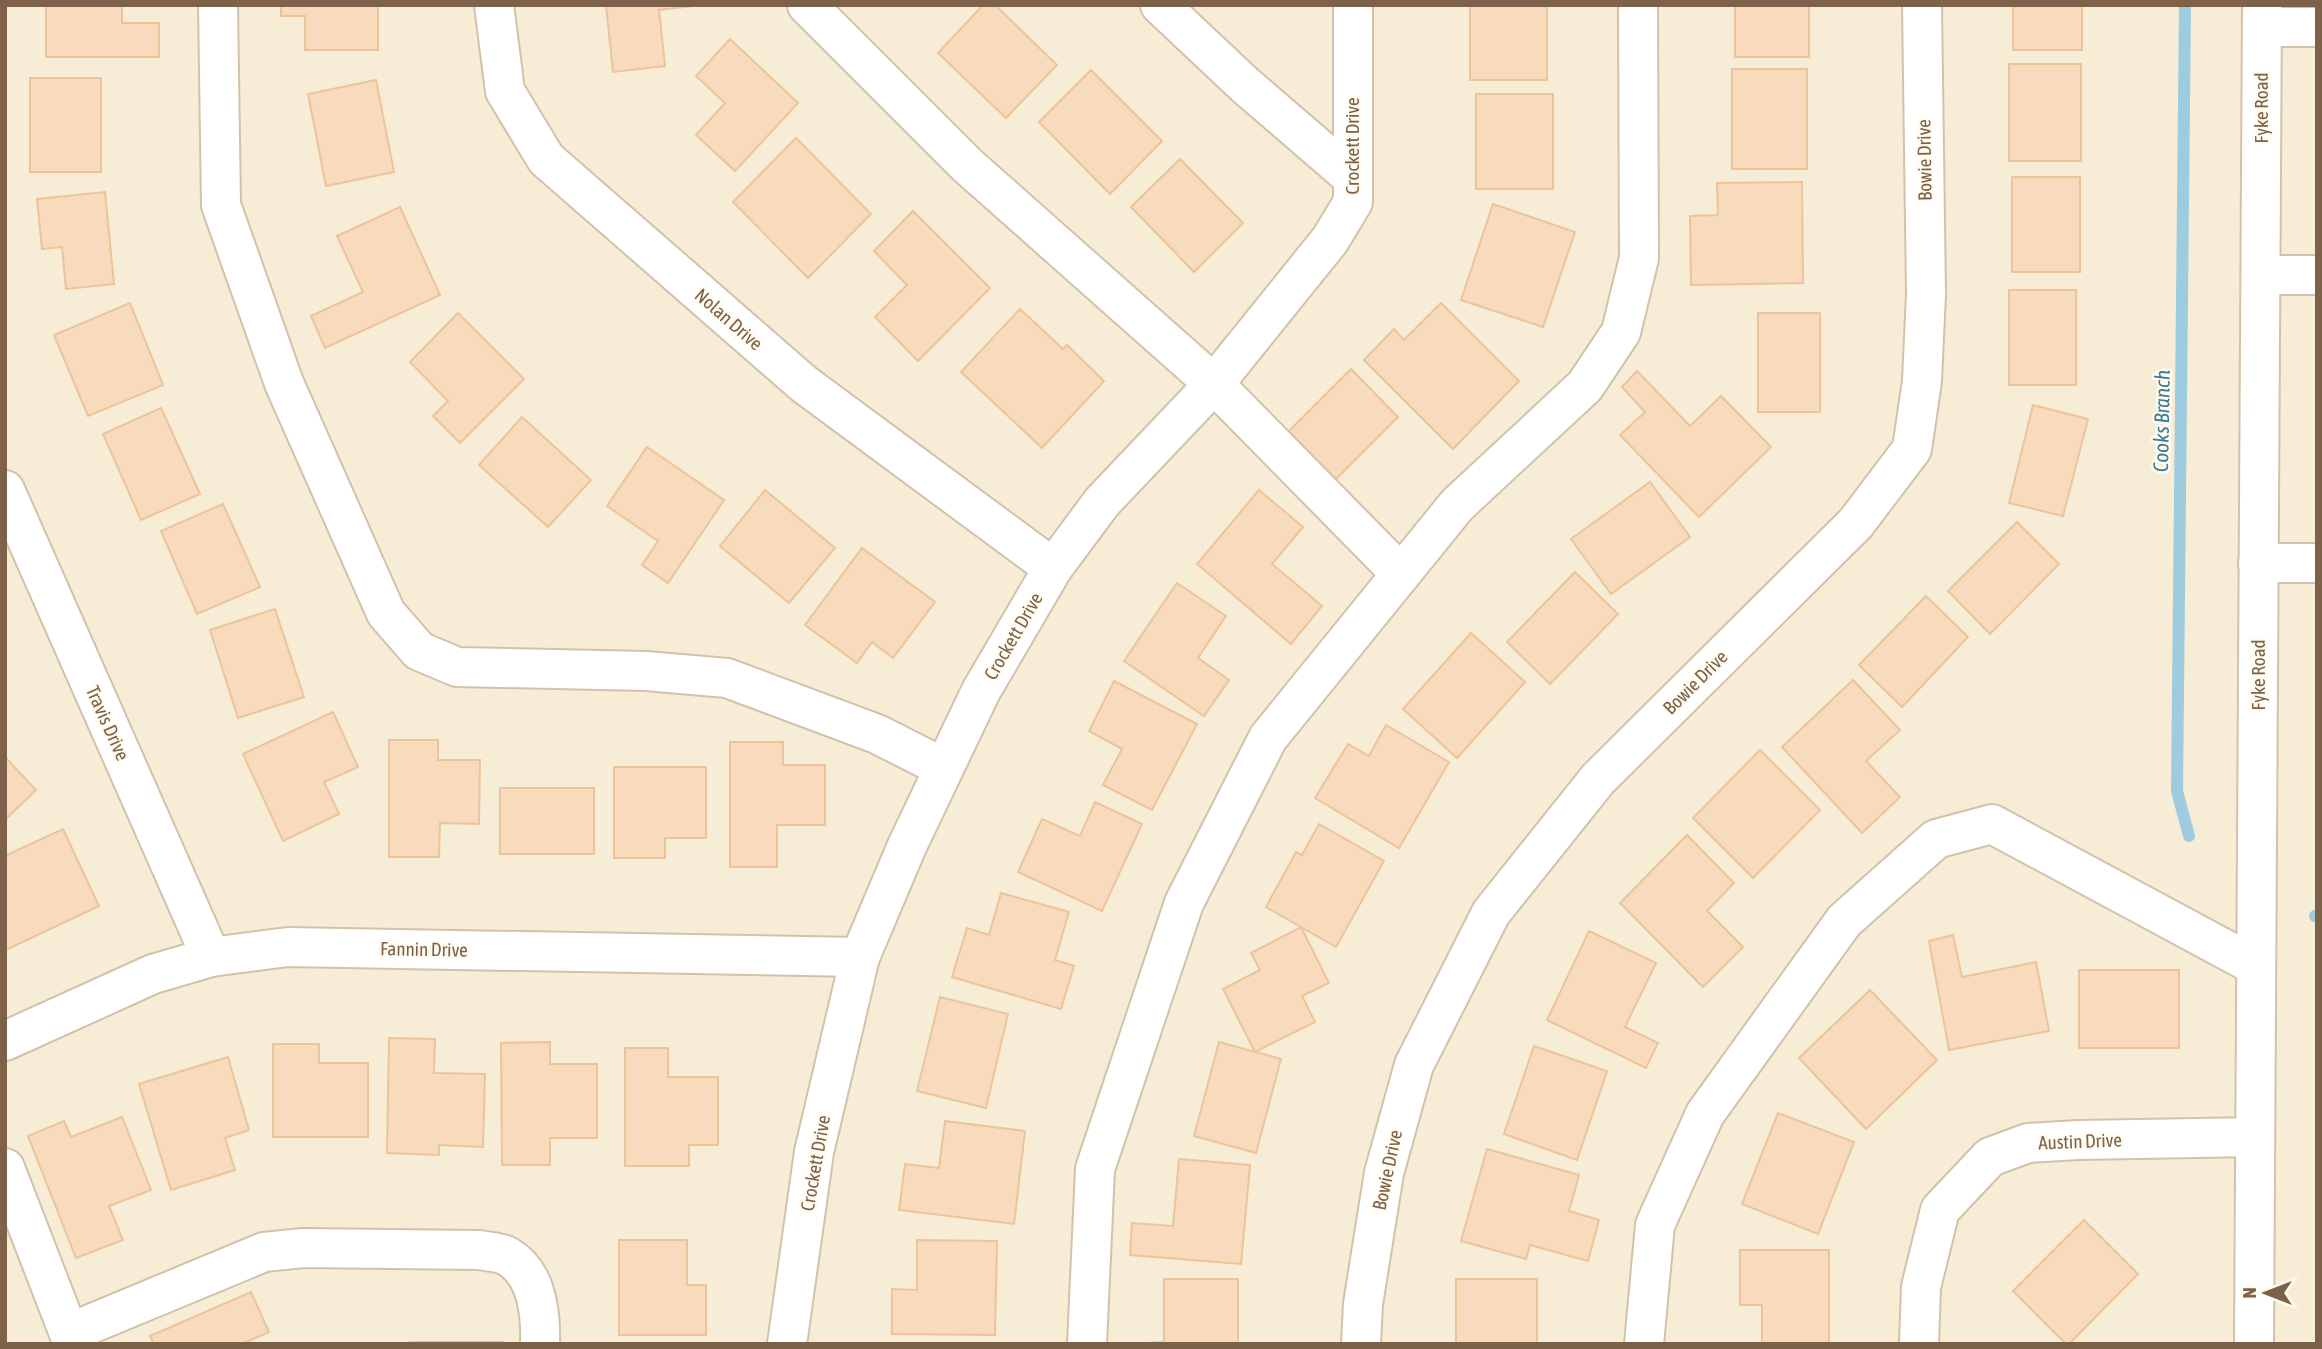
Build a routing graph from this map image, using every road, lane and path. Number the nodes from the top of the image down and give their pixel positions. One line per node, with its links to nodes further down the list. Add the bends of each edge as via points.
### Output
1 (218, 5): 19 (street, via 221,205 284,383 318,460 386,612 419,650 457,667 646,671 727,678 877,734)
2 (494, 5): 17 (street, Nolan Drive, via 505,91 545,159 803,384)
3 (807, 5): 13 (street, via 967,165)
4 (1160, 5): 10 (street)
5 (1353, 5): 10 (street, Crockett Drive)
6 (1638, 5): 18 (street, via 1639,258 1621,332 1585,386 1457,505)
7 (1922, 5): 30 (street, Bowie Drive, via 1926,294 1922,381 1912,449 1856,523 1598,779 1491,914 1414,1065 1384,1173 1363,1304)
8 (2262, 16): 9 (street); 11 (street, Fyke Road)
9 (2317, 27)
10 (1353, 178): 13 (street, Crockett Drive, via 1353,202 1330,240)
11 (2260, 275): 12 (street); 15 (street, Fyke Road)
12 (2317, 275)
13 (1214, 384): 17 (street, Crockett Drive, via 1102,502); 18 (street)
14 (5, 490): 20 (street, Travis Drive)
15 (2259, 563): 16 (street); 22 (street, Fyke Road)
16 (2317, 563)
17 (1053, 568): 19 (street, Crockett Drive, via 981,691)
18 (1401, 574): 29 (street, via 1268,738 1184,903 1095,1169)
19 (944, 768): 21 (street, Crockett Drive)
20 (211, 957): 21 (street, Fannin Drive, via 288,947); 23 (street, Fannin Drive, via 153,974)
21 (860, 957): 28 (street, Crockett Drive, via 814,1152)
22 (2256, 966): 24 (street, Fyke Road); 31 (street, via 1992,824 1936,839 1844,921 1705,1114 1655,1225)
23 (5, 1041)
24 (2255, 1137): 32 (street, Austin Drive, via 2028,1143 1990,1157 1940,1210 1921,1287); 33 (street, Fyke Road)
25 (5, 1168): 26 (street)
26 (71, 1338): 27 (street, via 264,1252 303,1248 480,1250 506,1255 524,1271 539,1304)
27 (540, 1344)
28 (787, 1344)
29 (1087, 1344)
30 (1362, 1344)
31 (1644, 1344)
32 (1919, 1344)
33 (2254, 1344)

